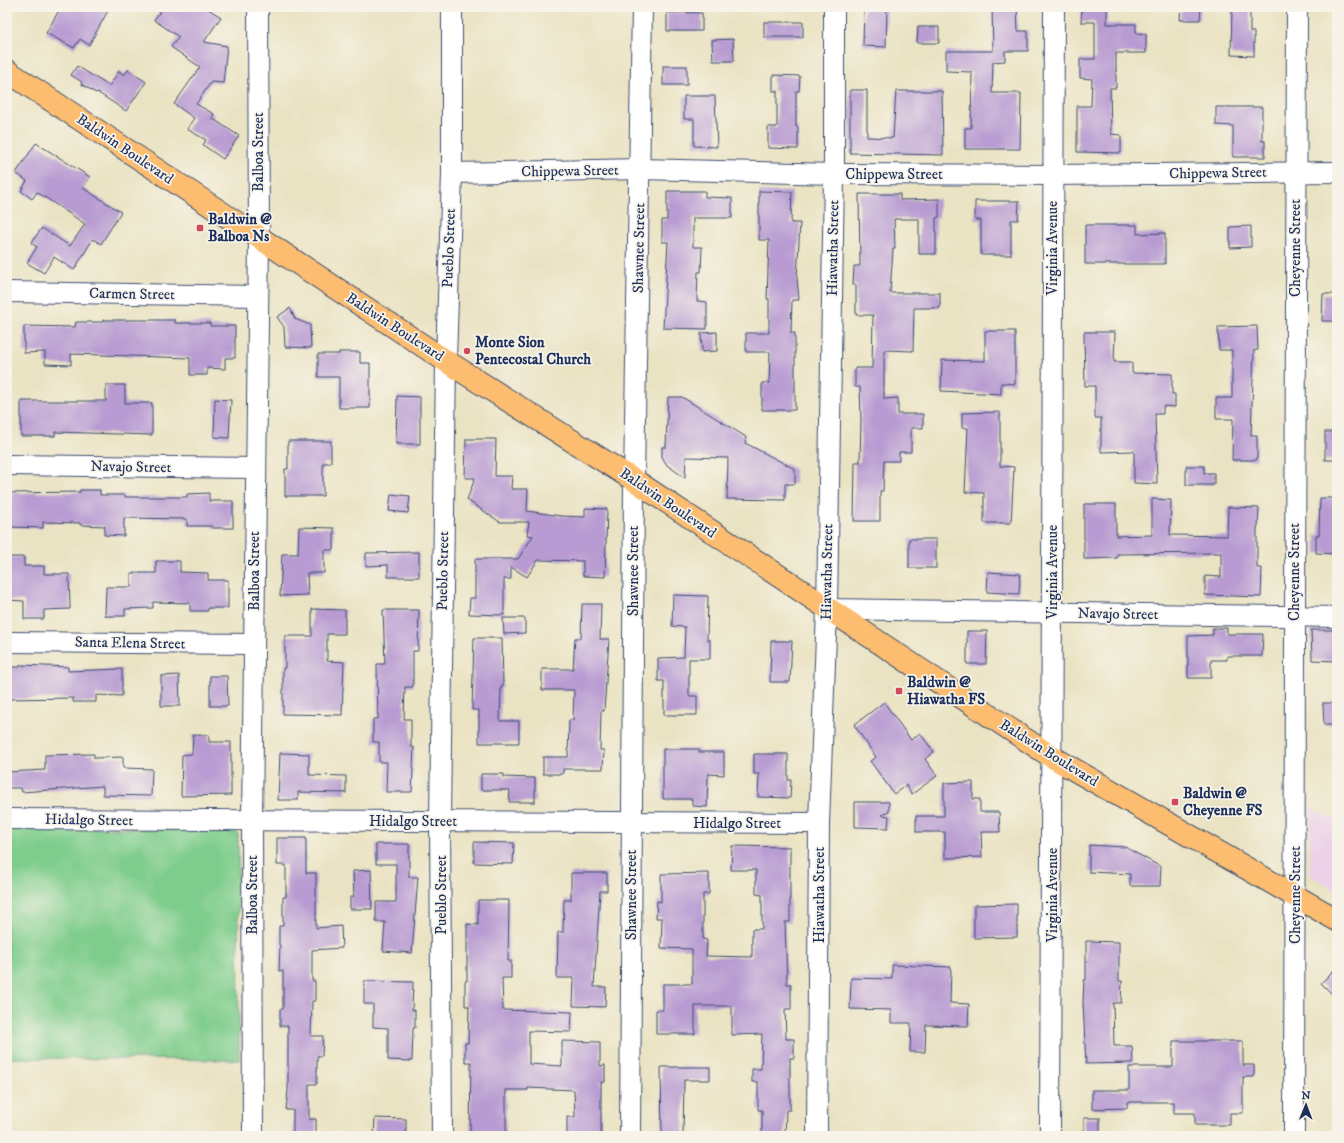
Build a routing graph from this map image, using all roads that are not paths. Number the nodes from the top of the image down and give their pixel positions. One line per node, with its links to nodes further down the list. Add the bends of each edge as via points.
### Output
1 (258, 7): 14 (street, Balboa Street)
2 (452, 7): 11 (street, Pueblo Street)
3 (642, 7): 8 (street, Shawnee Street)
4 (834, 7): 12 (street, Hiawatha Street)
5 (1054, 7): 13 (street, Virginia Avenue)
6 (1297, 7): 9 (street, Cheyenne Street)
7 (7, 71): 14 (main road, Baldwin Boulevard)
8 (640, 169): 11 (street, Chippewa Street); 12 (street, Chippewa Street); 20 (street, Shawnee Street)
9 (1295, 172): 10 (street, Chippewa Street); 13 (street, Chippewa Street); 23 (street, Cheyenne Street)
10 (1337, 172)
11 (452, 173): 17 (street, Pueblo Street)
12 (834, 174): 13 (street, Chippewa Street); 21 (street, Hiawatha Street)
13 (1052, 175): 22 (street, Virginia Avenue)
14 (259, 238): 16 (street, Balboa Street); 17 (main road, Baldwin Boulevard)
15 (7, 292): 16 (street, Carmen Street)
16 (257, 296): 19 (street, Balboa Street)
17 (446, 360): 20 (main road, Baldwin Boulevard); 29 (street, Pueblo Street)
18 (7, 465): 19 (street, Navajo Street)
19 (255, 468): 26 (street, Balboa Street)
20 (634, 480): 21 (main road, Baldwin Boulevard); 31 (street, Shawnee Street)
21 (827, 609): 22 (street, Navajo Street); 27 (main road, Baldwin Boulevard); 32 (street, Hiawatha Street)
22 (1052, 613): 23 (street, Navajo Street); 27 (street, Virginia Avenue)
23 (1294, 616): 24 (street, Navajo Street); 33 (street, Cheyenne Street)
24 (1337, 616)
25 (7, 642): 26 (street, Santa Elena Street)
26 (254, 644): 30 (street, Balboa Street)
27 (1052, 758): 33 (main road, Baldwin Boulevard); 39 (street, Virginia Avenue)
28 (7, 819): 30 (street, Hidalgo Street)
29 (440, 820): 30 (street, Hidalgo Street); 31 (street, Hidalgo Street); 36 (street, Pueblo Street)
30 (252, 821): 35 (street, Balboa Street)
31 (631, 822): 32 (street, Hidalgo Street); 37 (street, Shawnee Street)
32 (819, 824): 38 (street, Hiawatha Street)
33 (1296, 896): 34 (main road, Baldwin Boulevard); 40 (street, Cheyenne Street)
34 (1337, 920)
35 (253, 1136)
36 (442, 1136)
37 (630, 1136)
38 (817, 1136)
39 (1050, 1136)
40 (1294, 1136)

